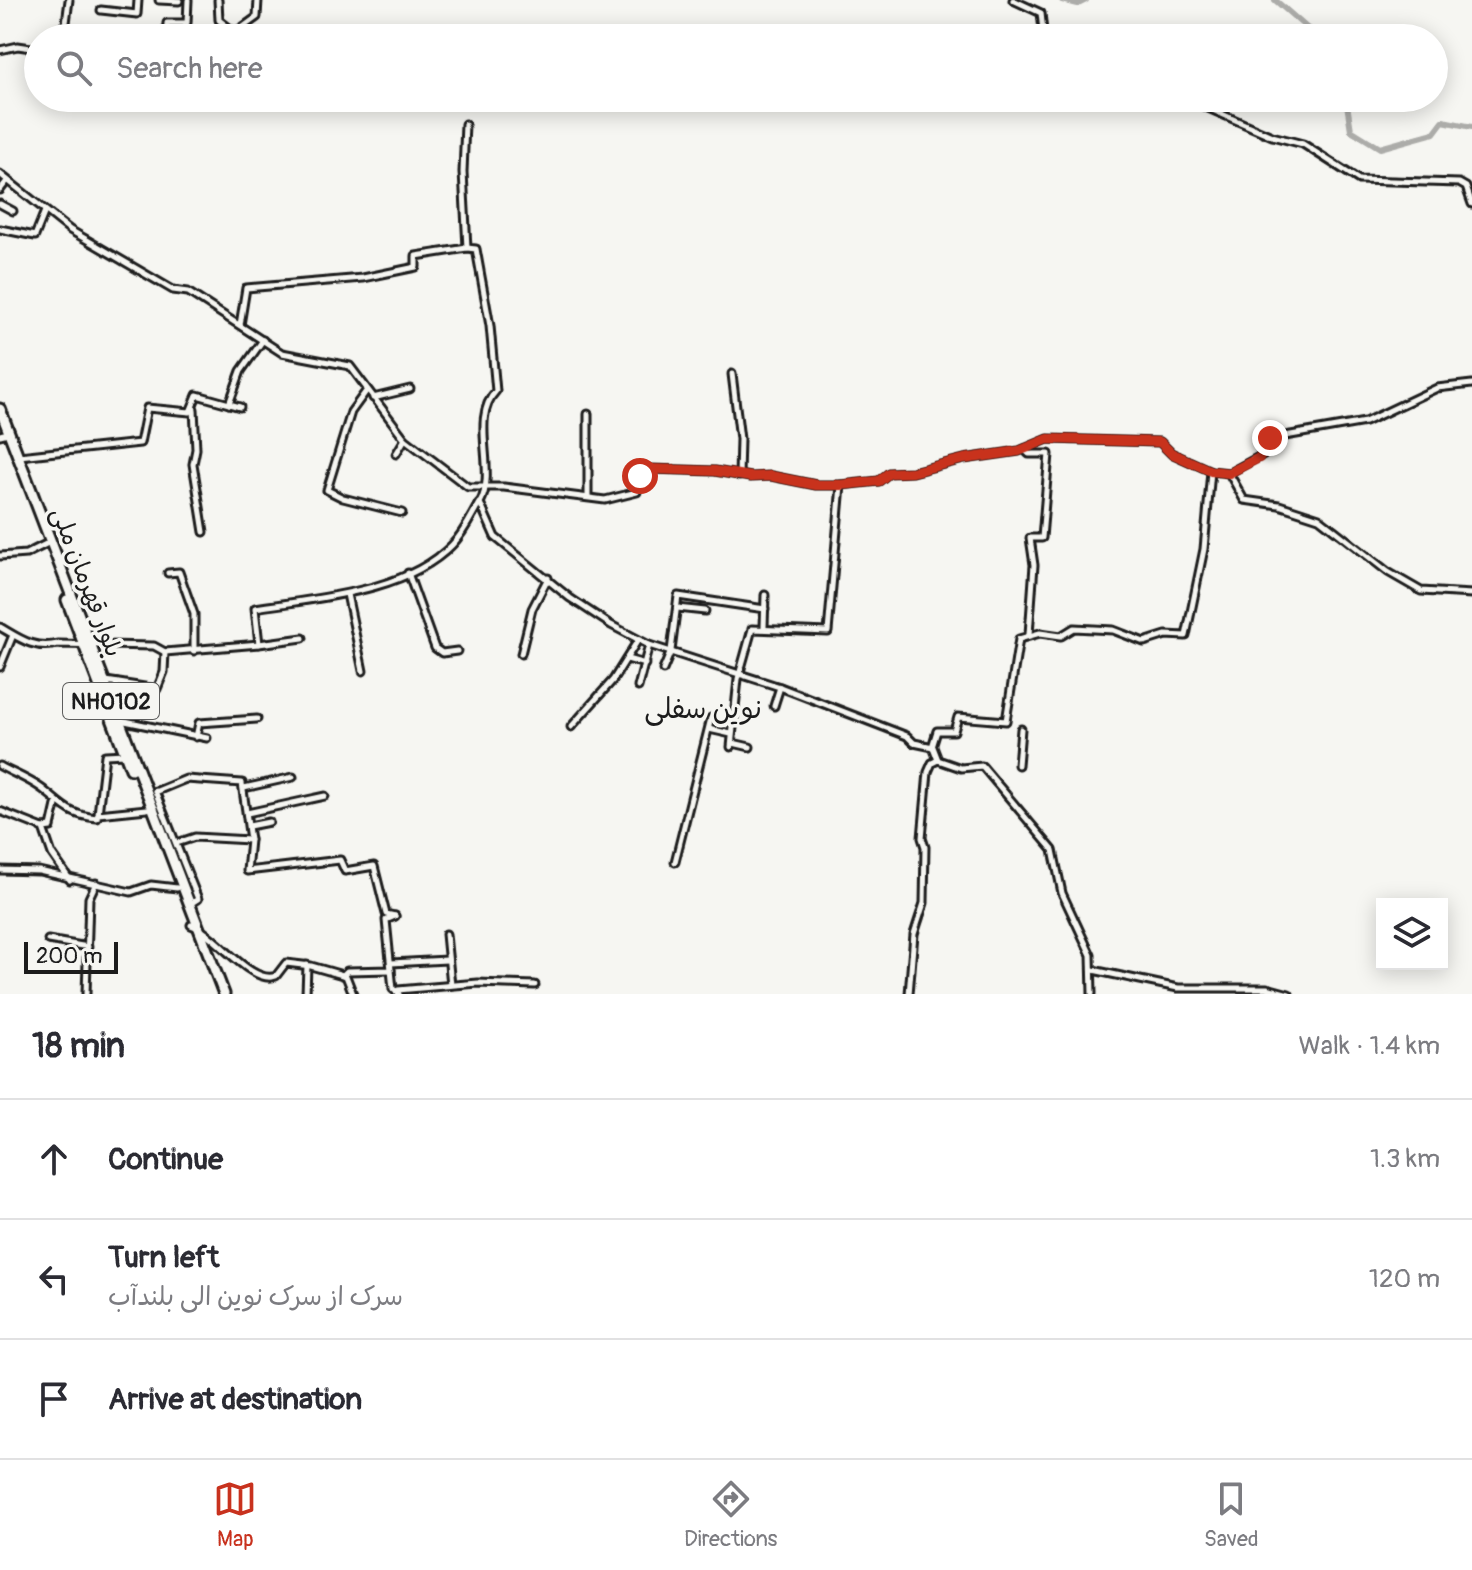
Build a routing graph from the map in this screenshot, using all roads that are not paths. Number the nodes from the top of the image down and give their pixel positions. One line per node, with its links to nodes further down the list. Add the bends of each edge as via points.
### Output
1 (69, 0): 10 (street)
2 (138, 0): 9 (street, via 137,14)
3 (159, 0): 8 (street)
4 (188, 0): 11 (street, via 187,23)
5 (218, 0): 12 (street)
6 (258, 0): 13 (street, via 257,17)
7 (1013, 0): 14 (street, via 1041,13)
8 (179, 1)
9 (101, 10)
10 (66, 24)
11 (167, 24)
12 (224, 24)
13 (247, 24)
14 (1042, 24)
15 (24, 47): 16 (street)
16 (0, 50)
17 (1216, 112): 23 (street, via 1295,140 1359,180 1459,183)
18 (465, 124): 27 (street)
19 (0, 174): 20 (street)
20 (7, 181): 21 (street); 25 (street)
21 (0, 190)
22 (0, 204): 24 (street)
23 (1472, 204)
24 (13, 211)
25 (45, 211): 26 (street, via 35,236); 28 (street)
26 (0, 229)
27 (467, 248): 28 (street, via 416,256 416,267 363,278 246,288); 49 (street, via 476,249 495,363 496,391 483,439)
28 (240, 325): 29 (street)
29 (263, 340): 33 (street, via 282,353 350,366); 35 (street, via 241,371)
30 (732, 374): 47 (street)
31 (1472, 384): 46 (street, via 1437,388 1365,422 1268,439 1264,454)
32 (410, 389): 34 (street)
33 (367, 390): 34 (street); 52 (street, via 351,412 327,490)
34 (373, 398): 41 (street)
35 (229, 404): 36 (street); 38 (street, via 197,395)
36 (240, 407)
37 (0, 409): 44 (highway, بلوار قهرمان ملی / NH0102)
38 (194, 409): 44 (street, via 147,408 140,443); 53 (street, via 193,464)
39 (588, 414): 50 (street)
40 (1, 432): 54 (highway, بلوار قهرمان ملی / NH0102)
41 (405, 439): 43 (street); 49 (street, via 468,487)
42 (1024, 449): 45 (street, via 1048,439 1160,442 1171,453); 48 (street); 67 (street, via 1049,454 1042,538 1030,538 1034,565)
43 (396, 454)
44 (18, 456): 72 (highway, بلوار قهرمان ملی / NH0102)
45 (1211, 471): 46 (street); 67 (street, via 1204,549 1186,636 1144,642 1113,630 1074,628 1061,636)
46 (1229, 473): 60 (street, via 1244,500 1319,518 1421,591)
47 (739, 476): 48 (street); 50 (street, via 649,469 640,476 637,492 605,500)
48 (841, 485): 66 (street, via 828,632)
49 (488, 489): 50 (street); 51 (street)
50 (588, 497)
51 (480, 503): 57 (street, via 454,544); 58 (street, via 495,537)
52 (402, 513)
53 (204, 532)
54 (46, 544): 55 (street, via 26,554); 72 (highway, بلوار قهرمان ملی / NH0102)
55 (0, 556)
56 (168, 573): 74 (street, via 179,572 194,614)
57 (408, 573): 59 (street); 75 (street, via 435,648 442,653)
58 (548, 578): 70 (street, via 582,607); 79 (street, via 532,609)
59 (347, 594): 71 (street, via 255,608); 84 (street)
60 (1472, 594)
61 (765, 595): 63 (street)
62 (677, 608): 63 (street, via 678,596); 64 (street); 76 (street)
63 (765, 609): 66 (street)
64 (705, 611)
65 (0, 627): 68 (street)
66 (764, 627): 85 (street, via 752,629)
67 (1029, 634): 102 (street, via 1019,639 1006,721 958,717 954,731 937,731)
68 (13, 635): 72 (street, via 43,647); 77 (street)
69 (303, 638): 71 (street)
70 (638, 640): 73 (street); 80 (street)
71 (259, 644): 74 (street)
72 (85, 645): 78 (street, via 154,646); 86 (highway, بلوار قهرمان ملی / NH0102); 94 (highway, بلوار قهرمان ملی / NH0102)
73 (649, 645): 76 (street); 81 (street)
74 (194, 651): 78 (street)
75 (457, 651)
76 (671, 651): 83 (street); 85 (street)
77 (3, 652): 82 (street)
78 (165, 652): 87 (street, via 157,689)
79 (521, 654)
80 (627, 659): 81 (street); 95 (street)
81 (645, 664): 88 (street)
82 (0, 667)
83 (663, 670)
84 (363, 671)
85 (741, 676): 89 (street); 98 (street)
86 (103, 680): 87 (street); 90 (highway, بلوار قهرمان ملی / NH0102)
87 (118, 683): 90 (street)
88 (638, 687)
89 (780, 687): 91 (street); 102 (street)
90 (112, 703): 94 (highway, بلوار قهرمان ملی / NH0102)
91 (774, 706)
92 (711, 718): 96 (street)
93 (257, 719): 99 (street, via 199,723)
94 (115, 720): 99 (street); 103 (highway, بلوار قهرمان ملی / NH0102); 109 (highway, بلوار قهرمان ملی / NH0102)
95 (571, 727)
96 (709, 729): 98 (street); 121 (street)
97 (1021, 729): 105 (street)
98 (731, 734): 101 (street, via 732,745)
99 (196, 737): 100 (street)
100 (207, 738)
101 (750, 747)
102 (932, 747): 104 (street)
103 (125, 754): 112 (highway, بلوار قهرمان ملی / NH0102); 115 (street, via 105,755)
104 (938, 760): 134 (street, via 961,768 982,766 1034,823 1053,850 1062,893); 145 (street, via 928,772 924,903 914,934)
105 (1018, 765)
106 (0, 766): 111 (street, via 47,792)
107 (293, 777): 108 (street)
108 (244, 788): 109 (street, via 242,783 186,779); 114 (street)
109 (152, 792): 120 (street); 126 (highway, بلوار قهرمان ملی / NH0102)
110 (325, 796): 114 (street)
111 (56, 805): 115 (street, via 78,816); 118 (street, via 51,827)
112 (147, 809): 115 (street); 125 (highway, بلوار قهرمان ملی / NH0102)
113 (0, 811): 118 (street)
114 (247, 813): 117 (street)
115 (98, 814)
116 (269, 822): 117 (street)
117 (249, 826): 119 (street)
118 (43, 828): 123 (street)
119 (250, 840): 120 (street, via 195,837); 133 (street, via 247,871 340,860 345,871 374,866 386,914 396,916 386,920)
120 (177, 843): 126 (street, via 198,899)
121 (675, 862)
122 (0, 870): 123 (street, via 39,871)
123 (70, 880): 124 (street)
124 (96, 883): 125 (street, via 131,892 151,885); 130 (street, via 89,898)
125 (177, 888): 127 (highway, بلوار قهرمان ملی / NH0102)
126 (190, 904): 127 (highway, بلوار قهرمان ملی / NH0102)
127 (194, 926): 132 (street, via 262,978 276,976 286,963); 141 (highway, بلوار قهرمان ملی / NH0102); 142 (highway, بلوار قهرمان ملی / NH0102)
128 (446, 934): 131 (street)
129 (48, 940): 130 (street)
130 (88, 947): 140 (street)
131 (447, 960): 133 (street); 136 (street)
132 (307, 965): 135 (street); 143 (street)
133 (391, 966): 135 (street); 139 (street)
134 (1093, 970): 146 (street); 147 (street, via 1178,988 1267,988)
135 (343, 975): 144 (street)
136 (451, 985): 137 (street); 139 (street)
137 (535, 985)
138 (385, 990): 139 (street)
139 (397, 991)
140 (86, 994)
141 (217, 994)
142 (224, 994)
143 (306, 994)
144 (353, 994)
145 (909, 994)
146 (1092, 994)
147 (1289, 994)

